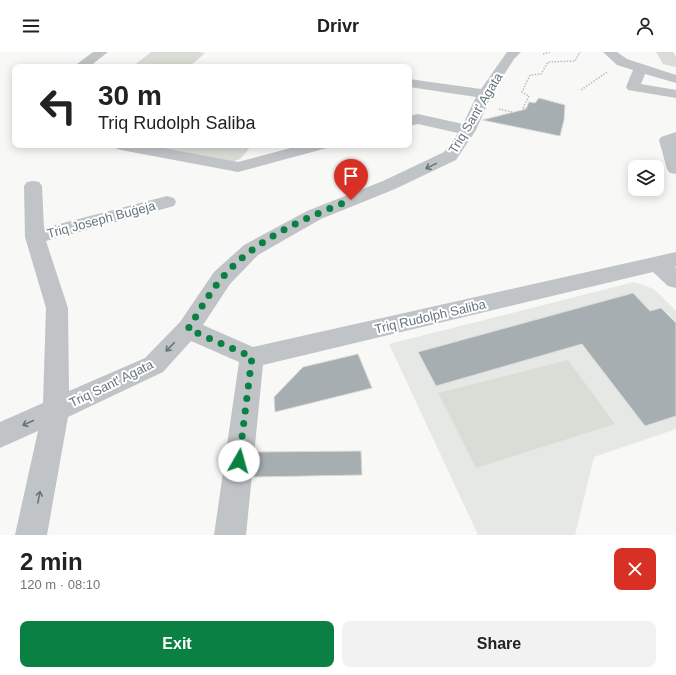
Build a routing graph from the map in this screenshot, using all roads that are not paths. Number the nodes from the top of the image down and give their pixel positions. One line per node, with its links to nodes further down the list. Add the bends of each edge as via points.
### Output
1 (102, 52): 4 (street)
2 (515, 52): 8 (street, Triq Sant' Agata)
3 (609, 52): 5 (street, via 622,62)
4 (84, 64)
5 (640, 68): 6 (street); 9 (street, via 633,87)
6 (676, 78)
7 (412, 83): 8 (street)
8 (485, 94): 11 (street, Triq Sant' Agata)
9 (676, 94)
10 (412, 120): 11 (street, via 418,119)
11 (468, 130): 21 (street, Triq Sant' Agata, one-way to 21, via 450,156 389,185 314,215 251,250 222,278)
12 (676, 137): 15 (street, via 667,140)
13 (137, 148): 14 (street, via 238,167)
14 (310, 148)
15 (676, 169)
16 (33, 186): 18 (street)
17 (167, 202): 18 (street, Triq Joseph Buġeja)
18 (35, 238): 23 (street, via 57,308)
19 (667, 261): 20 (street); 22 (street, Triq Rudolph Saliba)
20 (676, 280)
21 (188, 329): 22 (street); 23 (street, Triq Sant' Agata, one-way to 23, via 154,365)
22 (252, 357): 26 (street)
23 (56, 410): 24 (street, Triq Sant' Agata, one-way to 24); 25 (street, one-way to 23)
24 (0, 435)
25 (31, 535)
26 (230, 535)

